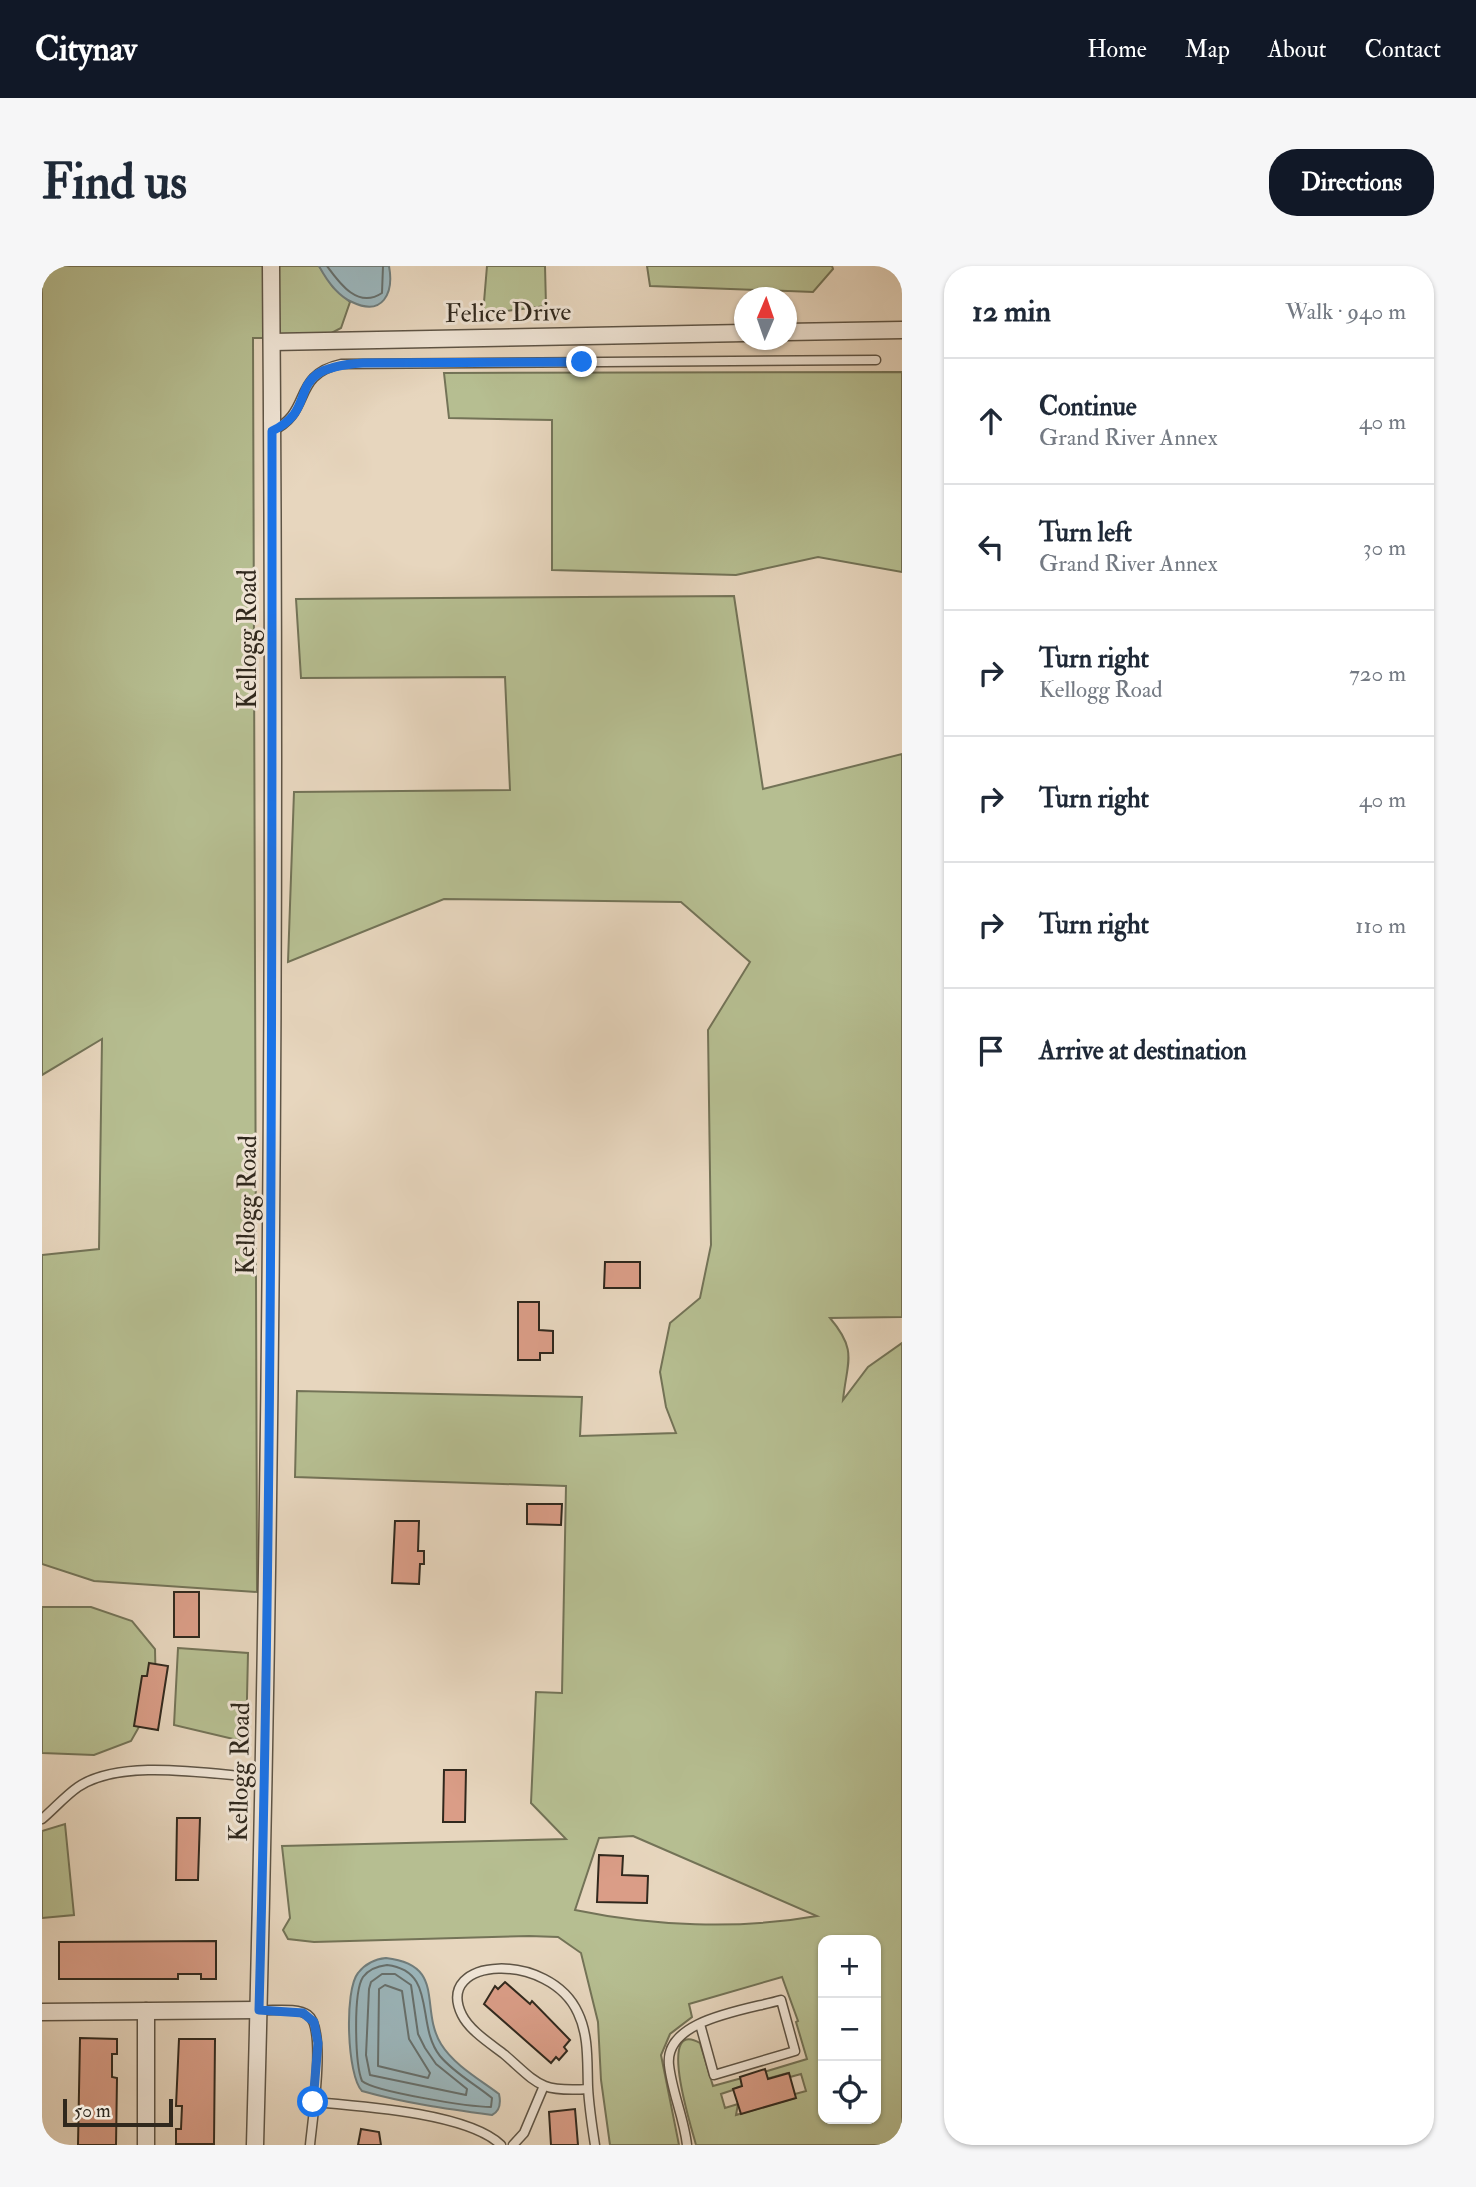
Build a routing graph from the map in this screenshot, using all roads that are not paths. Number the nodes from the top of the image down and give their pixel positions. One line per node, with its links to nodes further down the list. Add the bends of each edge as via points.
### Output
1 (271, 266): 5 (street, Kellogg Road)
2 (902, 330): 3 (street)
3 (797, 332)
4 (734, 333): 5 (street, Felice Drive)
5 (272, 342): 7 (street, Kellogg Road)
6 (876, 360): 7 (lane, via 341,364 318,371 292,417)
7 (272, 431): 8 (street, Kellogg Road, via 273,1025)
8 (265, 1778): 9 (lane, via 122,1772 79,1786); 10 (street, Kellogg Road)
9 (42, 1819)
10 (259, 2010): 11 (street); 16 (lane, via 303,2013 314,2022 318,2043); 18 (street, Kellogg Road)
11 (146, 2011): 12 (street); 17 (street)
12 (42, 2012)
13 (700, 2024): 13 (lane, via 780,2000 795,2051 714,2074); 23 (lane, via 677,2037 669,2057)
14 (543, 2088): 15 (lane); 15 (lane, via 462,2015 461,1987 473,1974 490,1969 532,1972 562,1991 576,2008 583,2028); 21 (lane, via 527,2126)
15 (588, 2089): 22 (lane)
16 (313, 2102): 19 (lane); 20 (lane, via 371,2107 466,2125 484,2131)
17 (146, 2145)
18 (255, 2145)
19 (310, 2145)
20 (501, 2145)
21 (513, 2145)
22 (595, 2145)
23 (687, 2145)

